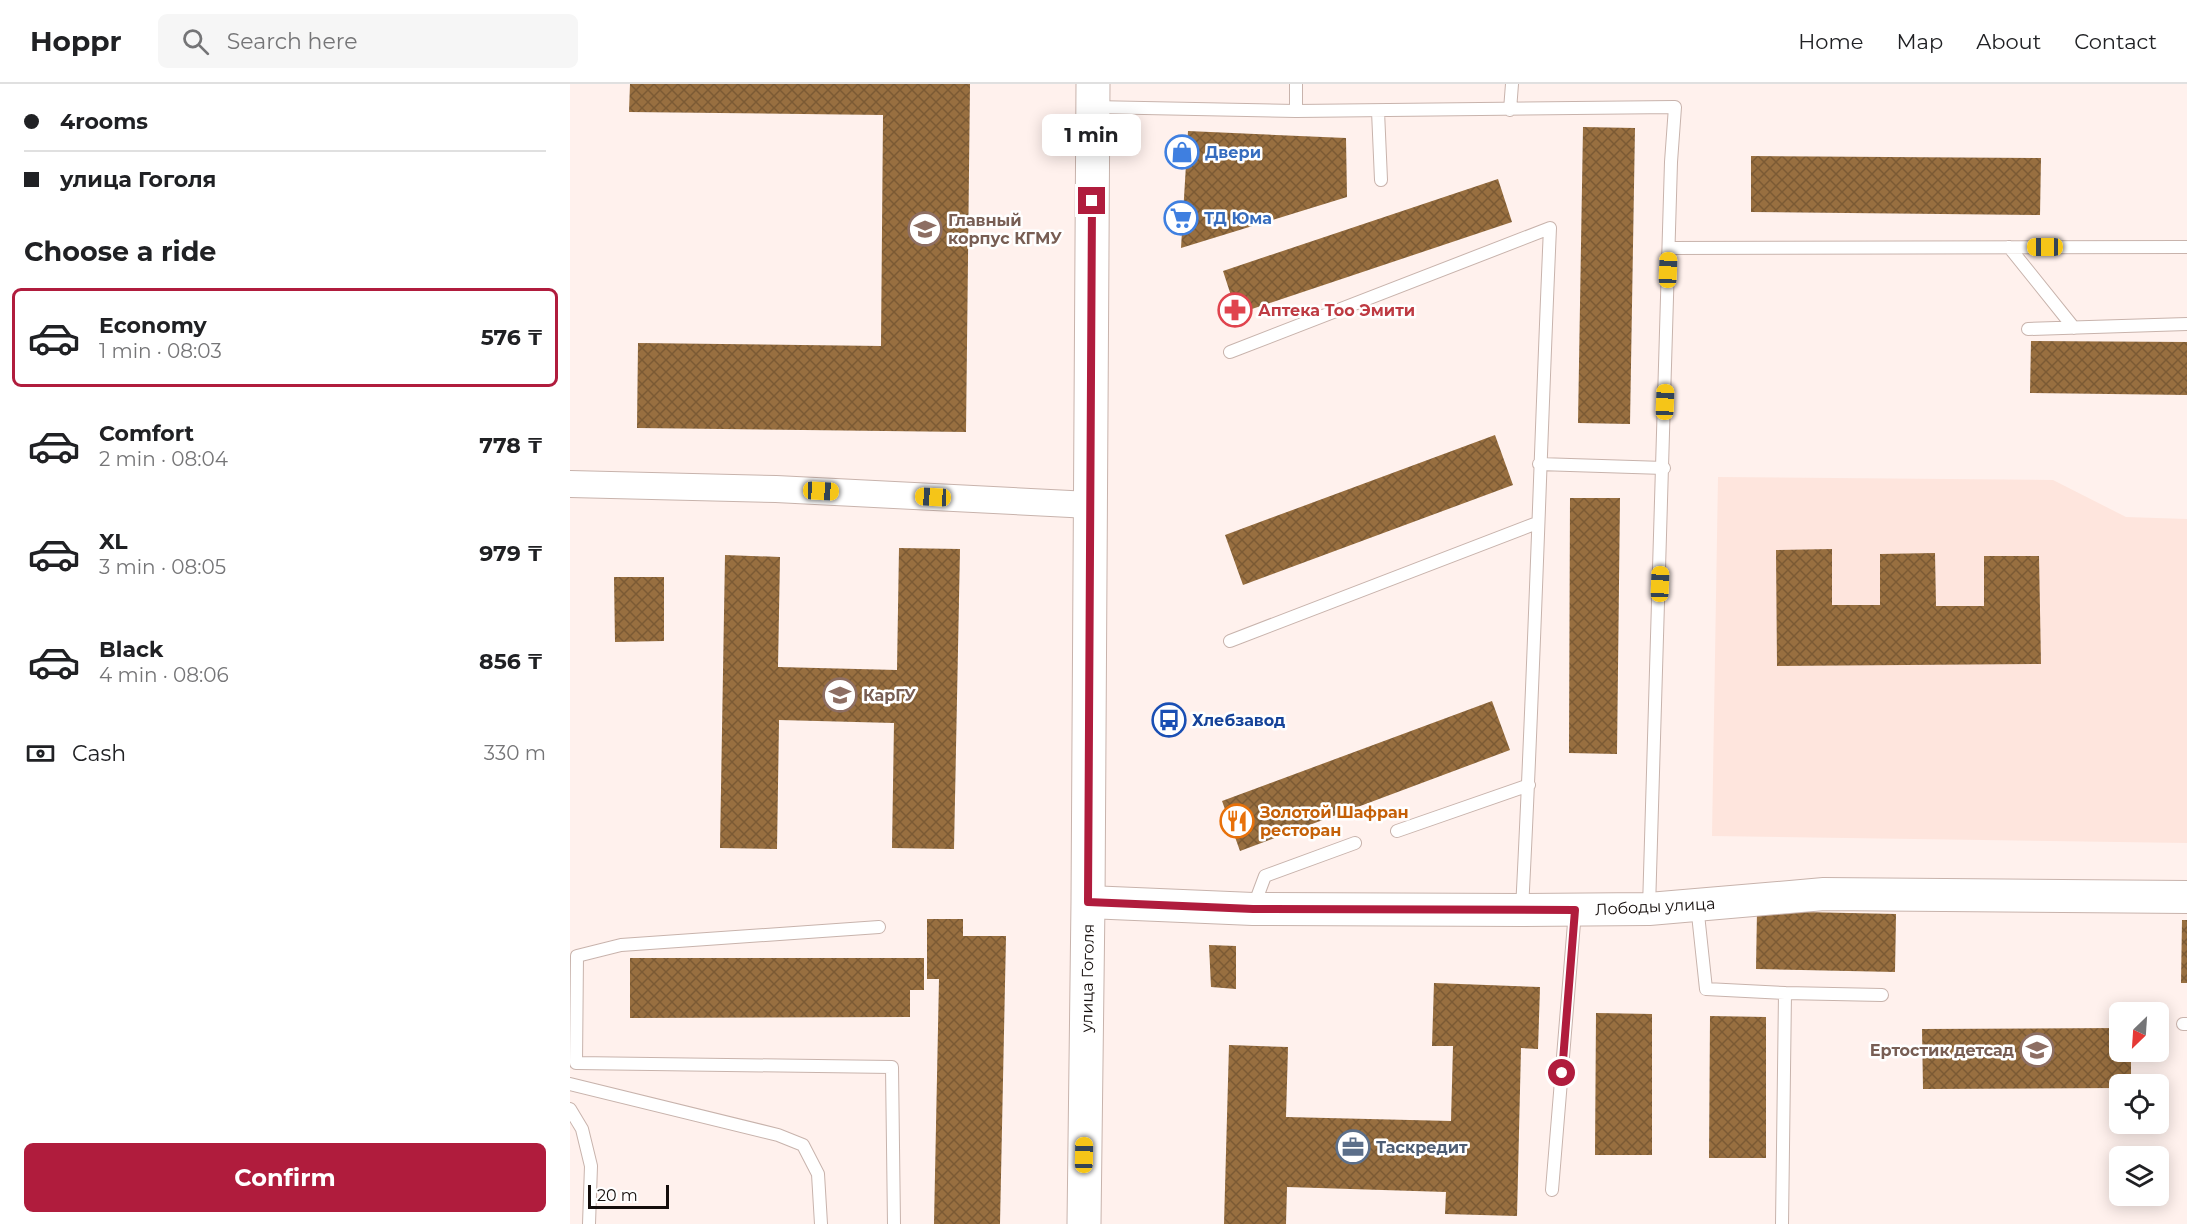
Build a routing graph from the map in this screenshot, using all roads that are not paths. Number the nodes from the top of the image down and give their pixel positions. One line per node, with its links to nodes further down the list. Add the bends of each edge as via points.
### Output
1 (1296, 84): 5 (lane)
2 (1512, 84): 4 (lane)
3 (1093, 96): 5 (lane); 18 (highway, улица Гоголя)
4 (1510, 110): 6 (lane); 10 (lane, via 1675,107)
5 (1296, 111): 6 (lane)
6 (1378, 111): 7 (lane)
7 (1381, 180)
8 (2009, 247): 9 (lane); 10 (lane); 12 (lane)
9 (2187, 247)
10 (1669, 248): 16 (lane)
11 (2187, 324): 12 (lane)
12 (2074, 328): 13 (lane)
13 (2028, 329)
14 (1230, 351): 15 (lane, via 1550,228)
15 (1539, 464): 16 (lane); 19 (lane)
16 (1664, 468): 28 (lane)
17 (570, 484): 18 (street, via 776,489)
18 (1090, 505): 25 (highway, улица Гоголя)
19 (1537, 523): 20 (lane); 21 (lane)
20 (1230, 641)
21 (1528, 785): 22 (lane); 29 (lane)
22 (1397, 831)
23 (1355, 843): 27 (lane, via 1265,876)
24 (2187, 897): 26 (street, Лободы улица, via 1824,894)
25 (1088, 902): 27 (street, Лободы улица); 40 (highway, улица Гоголя)
26 (1697, 905): 28 (street, Лободы улица); 32 (lane, via 1706,989)
27 (1253, 909): 29 (street, Лободы улица)
28 (1649, 909): 30 (street, Лободы улица)
29 (1522, 910): 30 (street, Лободы улица)
30 (1575, 910): 36 (lane)
31 (879, 927): 39 (lane, via 621,945 577,956 576,1063 892,1067)
32 (1785, 993): 33 (lane); 41 (lane)
33 (1882, 995)
34 (570, 1084): 38 (lane, via 778,1135 803,1145 818,1174)
35 (570, 1109): 37 (lane, via 582,1129 591,1166)
36 (1552, 1190)
37 (589, 1224)
38 (821, 1224)
39 (894, 1224)
40 (1084, 1224)
41 (1782, 1224)

